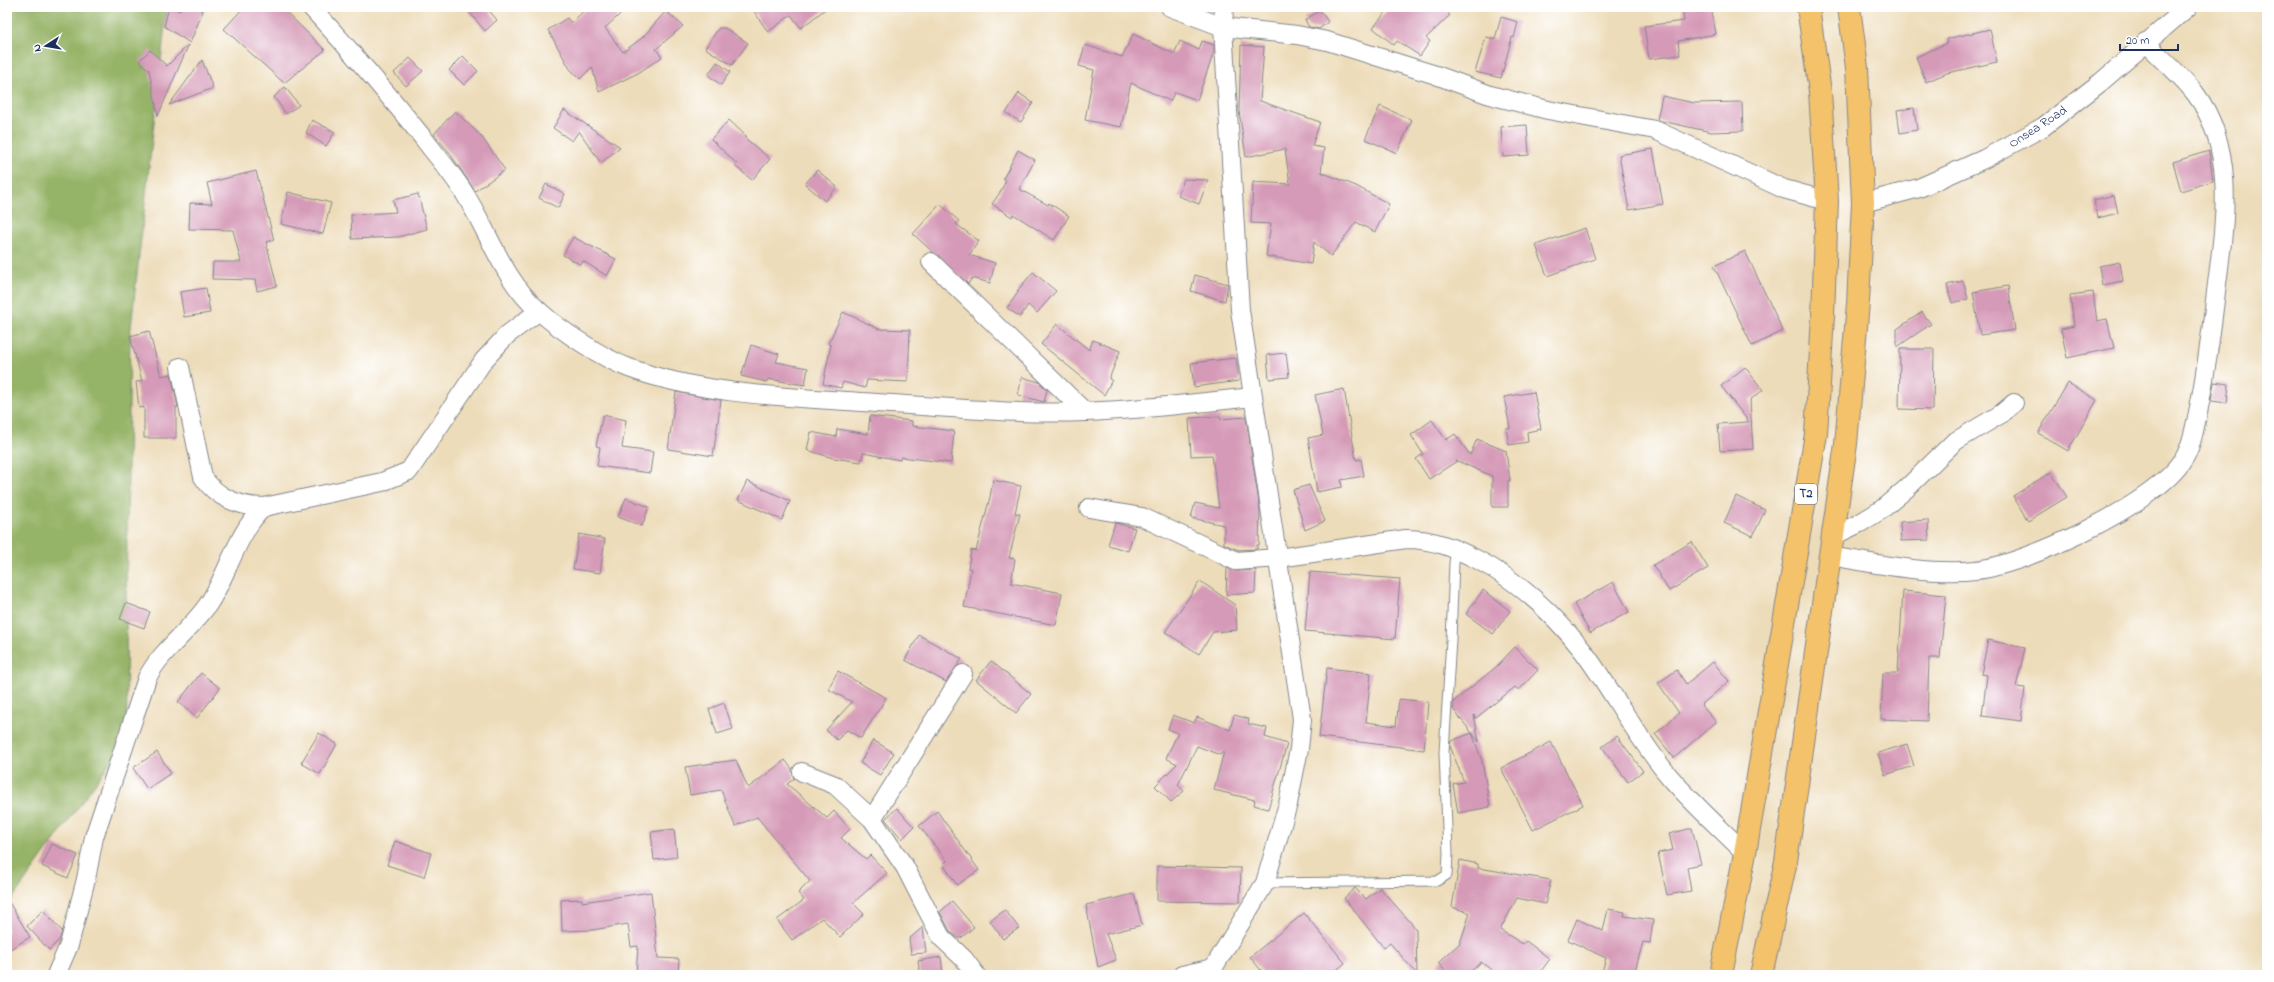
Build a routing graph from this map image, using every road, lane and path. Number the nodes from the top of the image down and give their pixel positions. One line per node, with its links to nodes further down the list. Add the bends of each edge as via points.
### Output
1 (311, 7): 12 (street, via 364,66 460,186 511,278)
2 (1170, 7): 7 (street)
3 (1224, 7): 7 (street)
4 (1808, 7): 9 (highway, T2, via 1820,92)
5 (1849, 7): 10 (highway, via 1856,68)
6 (2188, 7): 8 (street, Onsea Road)
7 (1223, 27): 9 (street, via 1327,41 1436,75 1490,95 1548,110 1655,130 1784,189); 14 (street, via 1240,310)
8 (2145, 42): 10 (street, Onsea Road, via 2069,108 2016,143 1919,188); 19 (street, via 2194,93 2208,115 2217,138 2225,179 2211,335 2201,397 2185,459 2172,476 2122,512 2019,559 1997,566 1955,572 1872,564)
9 (1827, 201): 25 (highway, T2, via 1816,434)
10 (1863, 203): 19 (highway, via 1858,304 1846,444)
11 (931, 262): 16 (street)
12 (539, 311): 16 (street, via 585,344 625,367 667,380 713,388 815,399); 17 (street, via 507,335 484,360 409,471 382,482)
13 (180, 367): 17 (street, via 203,477 211,487 239,505)
14 (1253, 397): 16 (street); 21 (street, via 1267,499)
15 (2014, 403): 19 (street, via 1996,418 1954,442 1906,489)
16 (1085, 412)
17 (264, 507): 28 (street, via 256,514 244,533 209,603 155,663 147,678 94,837 69,945)
18 (1089, 508): 21 (street, via 1142,517 1228,559 1244,561)
19 (1831, 546): 32 (highway, via 1786,861)
20 (1456, 549): 21 (street, via 1421,539 1406,539); 25 (street, via 1517,583 1547,611 1583,651 1630,723 1669,776); 26 (lane, via 1444,752 1447,875 1437,881)
21 (1279, 558): 26 (street, via 1301,700 1302,733 1288,804)
22 (963, 674): 24 (street)
23 (802, 772): 24 (street, via 835,785)
24 (872, 819): 29 (street, via 905,867 941,937 964,959)
25 (1745, 854): 31 (highway, T2)
26 (1265, 883): 27 (street)
27 (1211, 972): 30 (street)
28 (56, 975)
29 (976, 975)
30 (1182, 975)
31 (1721, 975)
32 (1761, 975)

